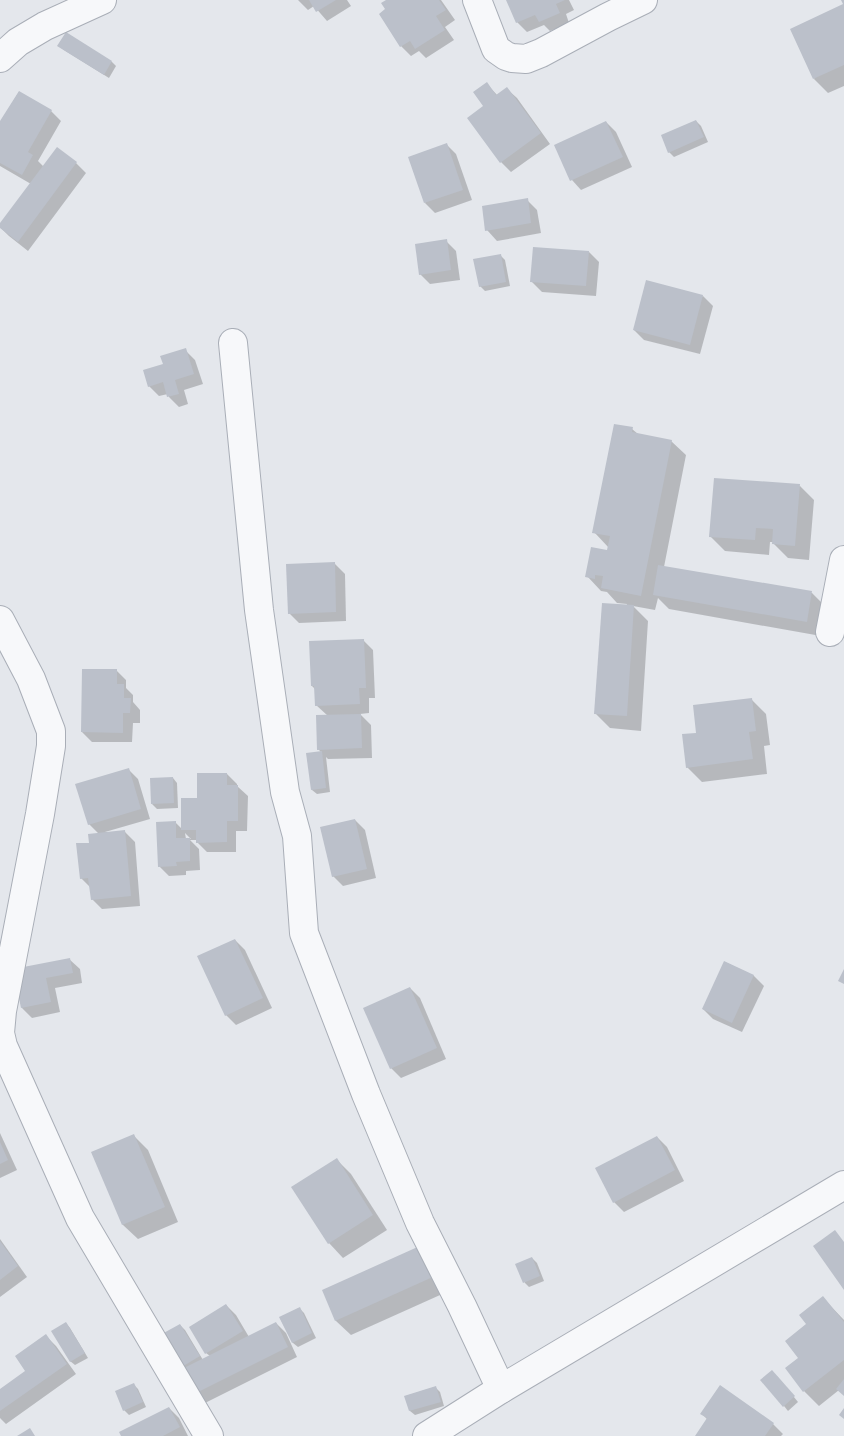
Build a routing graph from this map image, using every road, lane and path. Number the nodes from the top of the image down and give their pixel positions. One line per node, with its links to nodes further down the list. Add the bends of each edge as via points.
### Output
1 (102, 0): 4 (street, via 45,26 18,42)
2 (477, 0): 3 (street, via 496,49 512,58 526,59)
3 (643, 0)
4 (0, 58)
5 (233, 343): 11 (street, via 260,610 285,792 297,836 304,933 420,1223)
6 (844, 560): 8 (street)
7 (0, 620): 9 (street, via 30,679 50,731 40,814)
8 (830, 632)
9 (0, 1022): 12 (street, via 3,1046 80,1218)
10 (844, 1185): 11 (street)
11 (501, 1389): 13 (street)
12 (208, 1436)
13 (427, 1436)

